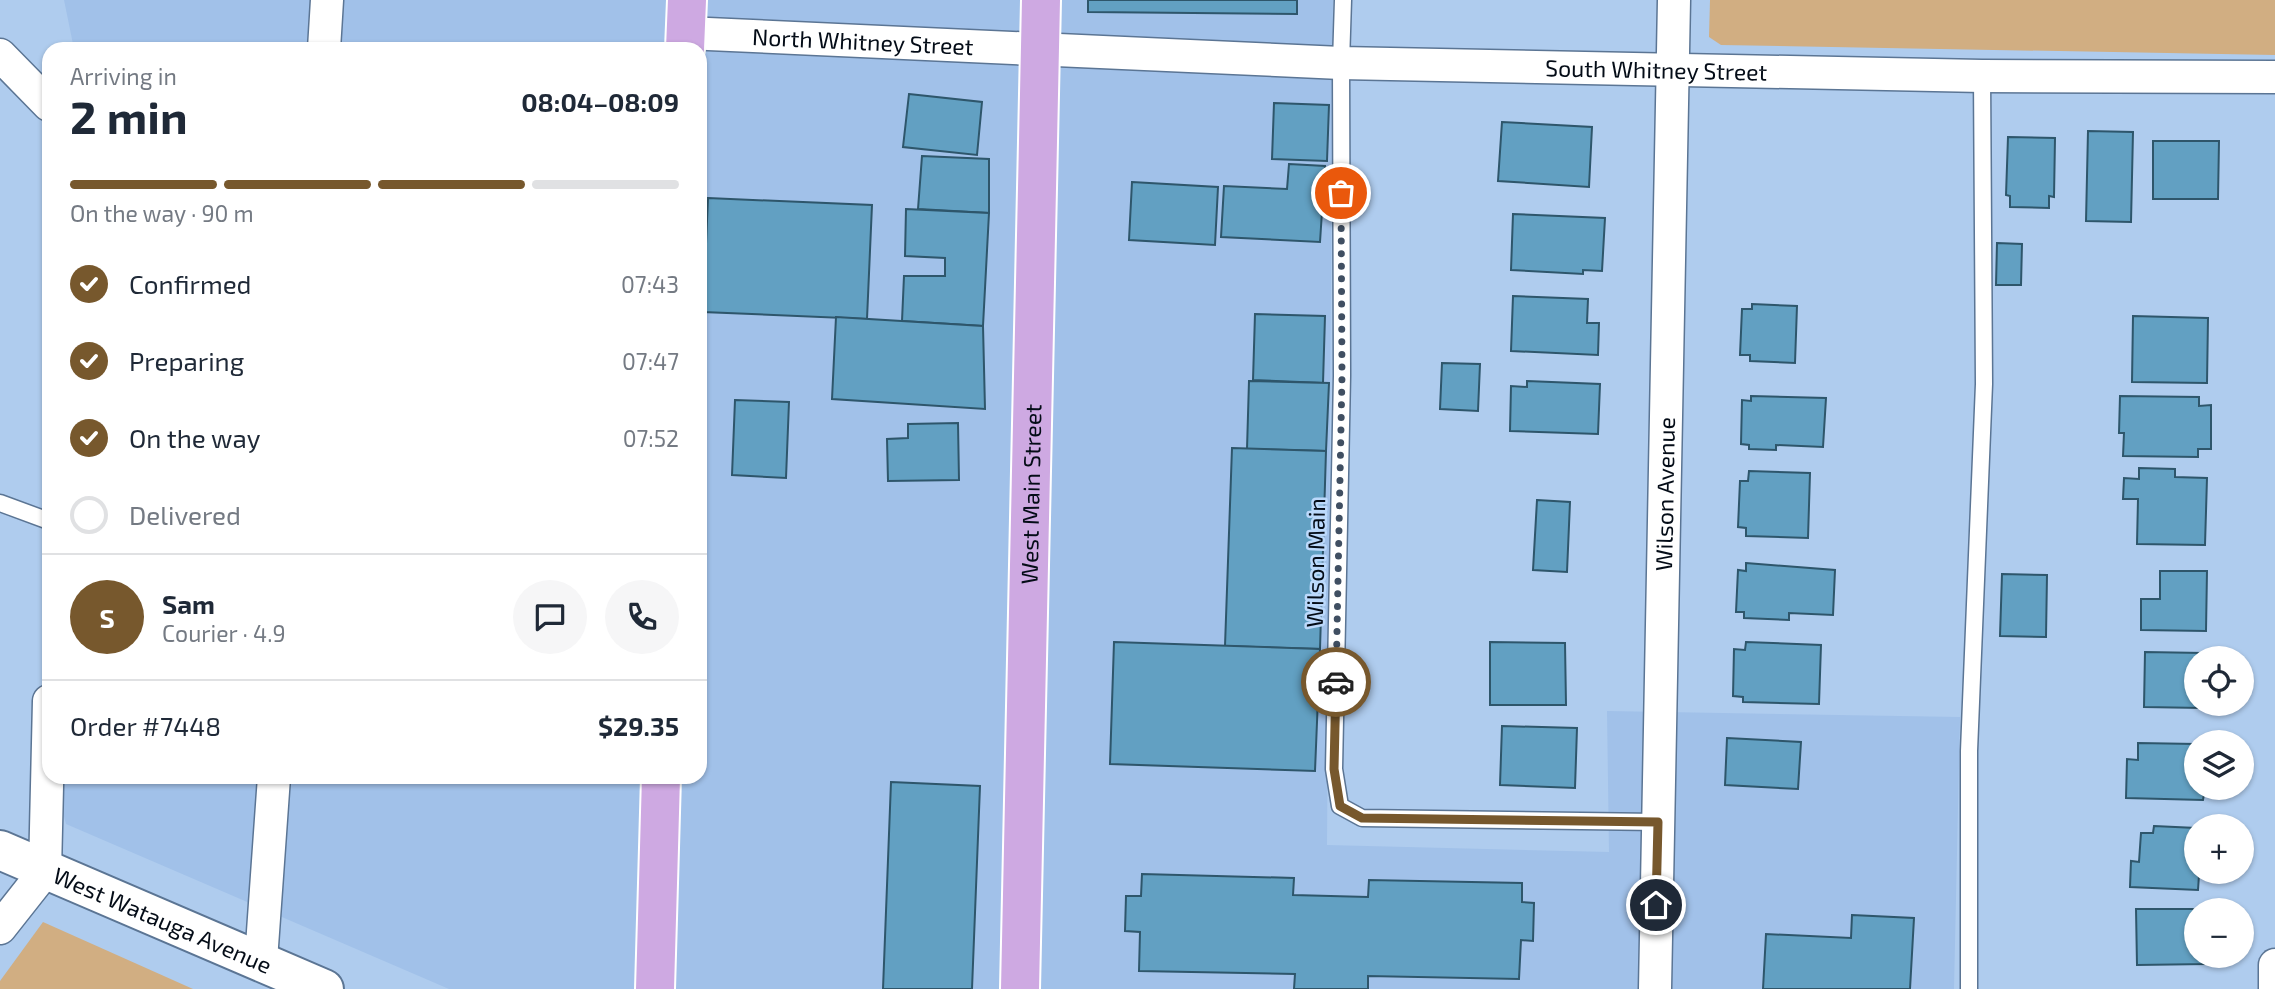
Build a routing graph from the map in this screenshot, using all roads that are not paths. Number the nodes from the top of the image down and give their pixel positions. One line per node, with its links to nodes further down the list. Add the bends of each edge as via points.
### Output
1 (327, 0): 6 (street)
2 (1041, 0): 7 (main road, West Main Street)
3 (1343, 0): 9 (lane, Wilson Main)
4 (1674, 0): 10 (street, Wilson Avenue)
5 (686, 27): 7 (street, North Whitney Street)
6 (324, 42)
7 (1040, 51): 9 (street, South Whitney Street); 27 (main road, West Main Street)
8 (0, 55): 13 (street)
9 (1340, 63): 10 (street, South Whitney Street); 19 (lane, Wilson Main, via 1342,376 1334,769 1340,806 1362,818)
10 (1673, 69): 11 (street, South Whitney Street); 19 (street, Wilson Avenue)
11 (1982, 76): 12 (street, South Whitney Street); 29 (lane, via 1984,384 1969,751)
12 (2275, 77)
13 (42, 98)
14 (0, 503): 15 (lane)
15 (42, 519)
16 (47, 784): 21 (street)
17 (274, 784): 23 (street)
18 (661, 784): 26 (main road)
19 (1658, 822): 28 (street, Wilson Avenue)
20 (0, 850): 21 (main road, West Watauga Avenue)
21 (45, 871): 22 (street); 23 (main road, West Watauga Avenue)
22 (0, 928)
23 (261, 960): 25 (main road, West Watauga Avenue)
24 (2275, 965): 30 (street)
25 (324, 989)
26 (655, 989)
27 (1020, 989)
28 (1655, 989)
29 (1969, 989)
30 (2275, 989)

